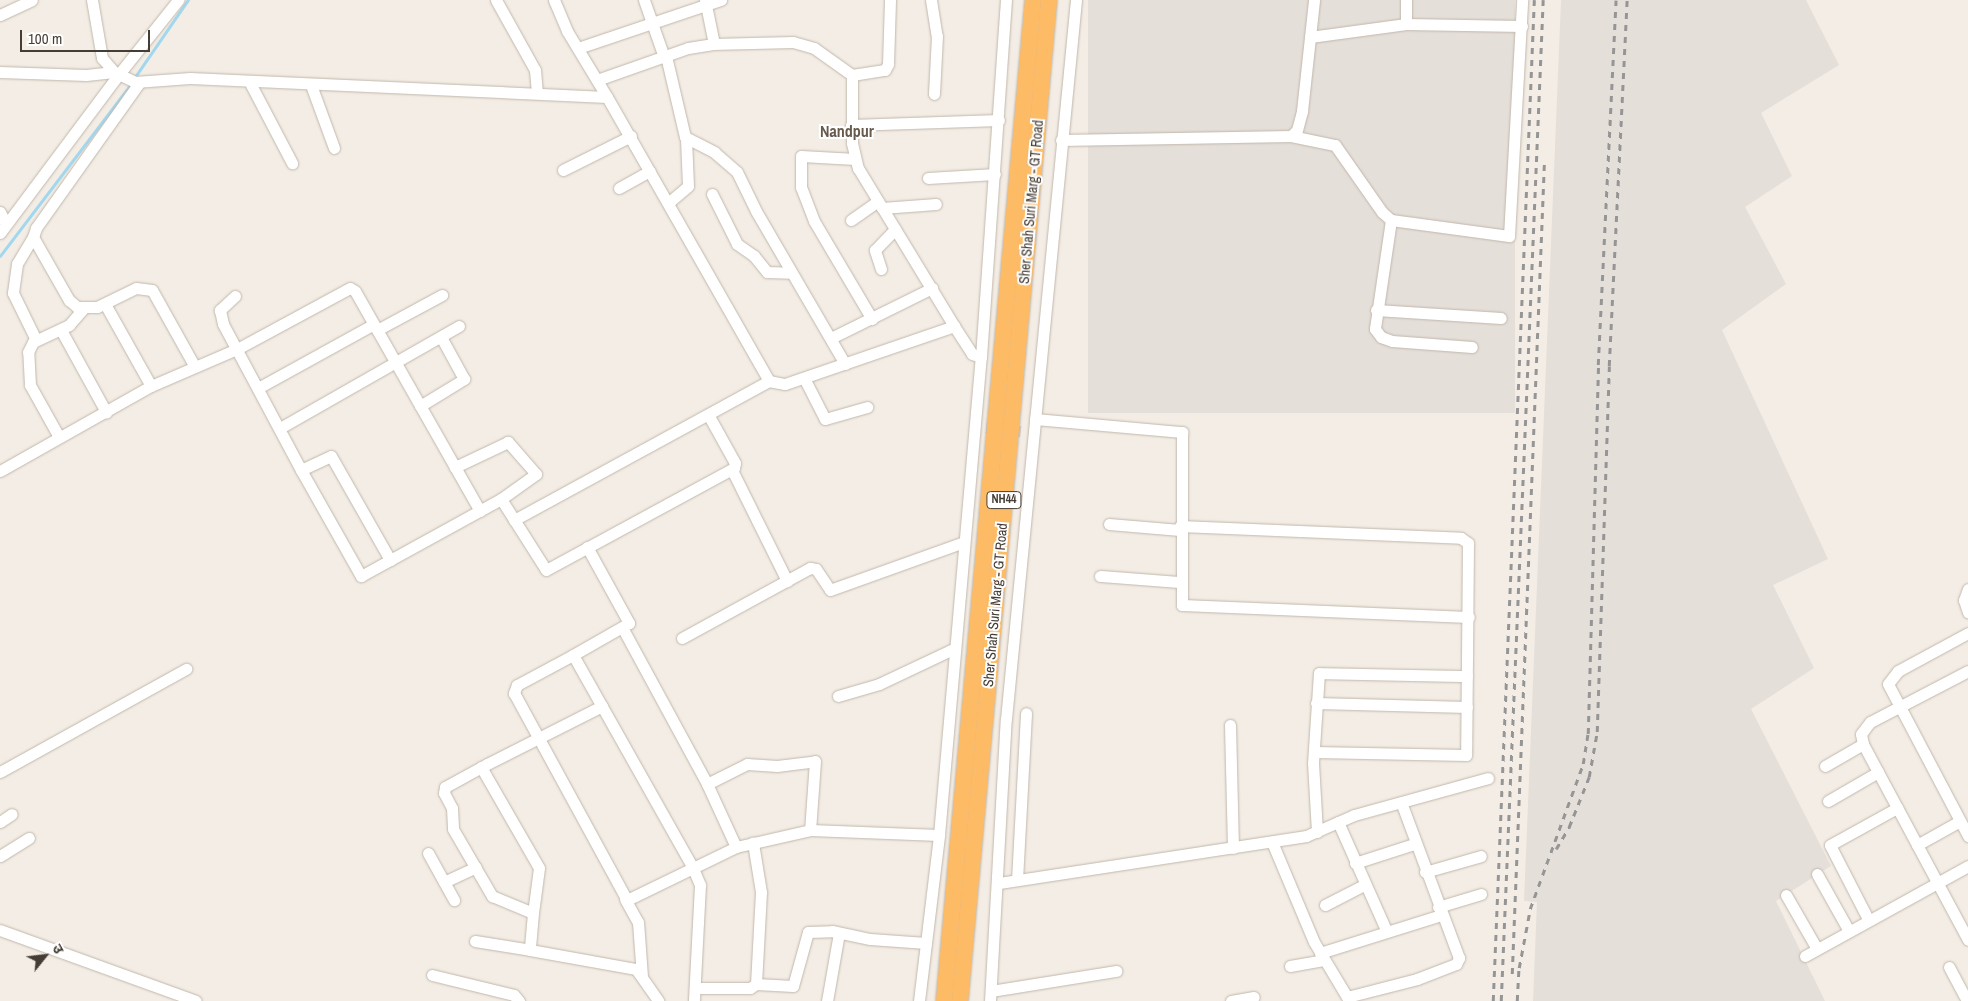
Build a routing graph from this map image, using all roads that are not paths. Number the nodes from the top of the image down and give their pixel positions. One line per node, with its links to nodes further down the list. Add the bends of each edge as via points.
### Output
1 (32, 0): 18 (street)
2 (92, 0): 28 (street, via 100,53)
3 (178, 0): 28 (street)
4 (496, 0): 32 (street, via 535,70)
5 (554, 0): 24 (street)
6 (644, 0): 19 (street)
7 (721, 0): 17 (street)
8 (890, 0): 27 (street, via 887,68)
9 (931, 0): 33 (street, via 937,36)
10 (1006, 0): 35 (street)
11 (1033, 0): 203 (highway, Sher Shah Suri Marg - GT Road / NH44)
12 (1049, 0): 204 (highway, Sher Shah Suri Marg - GT Road / NH44)
13 (1076, 0): 40 (street, Sher Shah Suri Marg - GT Road)
14 (1314, 0): 22 (street)
15 (1406, 0): 20 (street)
16 (1522, 0): 21 (street)
17 (706, 2): 19 (street); 23 (street)
18 (0, 15)
19 (652, 23): 24 (street); 25 (street)
20 (1406, 24): 21 (street); 22 (street)
21 (1522, 26): 55 (street, via 1510,235 1468,233)
22 (1310, 37): 38 (street, via 1302,111)
23 (714, 44): 25 (street); 27 (street, via 782,42 805,45)
24 (578, 48): 29 (street)
25 (665, 57): 29 (street); 39 (street)
26 (0, 72): 28 (street)
27 (852, 75): 36 (street)
28 (126, 77): 30 (street); 56 (street); 58 (street)
29 (597, 80): 34 (street)
30 (249, 81): 31 (street); 43 (street)
31 (311, 85): 32 (street); 41 (street)
32 (537, 92): 34 (street)
33 (934, 94)
34 (608, 97): 37 (street)
35 (999, 120): 36 (street); 46 (street)
36 (851, 125): 42 (street)
37 (631, 136): 44 (street); 45 (street)
38 (1291, 136): 40 (street); 55 (street, via 1334,145)
39 (686, 138): 50 (street, via 688,186); 60 (street, via 714,152 735,169)
40 (1061, 140): 90 (street, Sher Shah Suri Marg - GT Road)
41 (334, 148)
42 (855, 159): 52 (street); 68 (street, via 803,155 798,160 806,205)
43 (292, 163)
44 (563, 170)
45 (650, 171): 48 (street); 50 (street)
46 (995, 174): 47 (street); 78 (street)
47 (928, 178)
48 (619, 188)
49 (712, 194): 60 (street, via 737,244 754,256 767,272)
50 (668, 202): 83 (street)
51 (936, 204): 52 (street)
52 (880, 205): 54 (street); 57 (street)
53 (0, 212): 56 (street)
54 (851, 220)
55 (1391, 220): 66 (street)
56 (3, 228)
57 (895, 229): 59 (street, via 875,250); 61 (street)
58 (33, 237): 65 (street, via 69,300); 75 (street, via 17,264 13,293)
59 (881, 269)
60 (792, 273): 74 (street)
61 (932, 288): 68 (street); 70 (street)
62 (442, 295): 71 (street)
63 (235, 296): 77 (street, via 224,304 220,313 225,330)
64 (106, 304): 65 (street); 81 (street, via 136,288 149,288); 84 (street)
65 (83, 309): 72 (street, via 74,322)
66 (1376, 310): 67 (street); 76 (street, via 1374,329 1387,340)
67 (1501, 318)
68 (872, 319): 74 (street)
69 (459, 326): 73 (street)
70 (954, 326): 78 (street, via 972,354); 80 (street)
71 (375, 327): 77 (street, via 355,291 350,288); 79 (street); 85 (street)
72 (61, 330): 75 (street); 88 (street)
73 (441, 337): 79 (street); 86 (street, via 464,379)
74 (831, 338): 80 (street)
75 (36, 340): 92 (street, via 28,352 30,385)
76 (1472, 347)
77 (238, 349): 81 (street); 85 (street)
78 (981, 357): 102 (street, via 980,427)
79 (395, 364): 86 (street); 91 (street)
80 (845, 364): 82 (street)
81 (194, 365): 84 (street)
82 (804, 378): 83 (street, via 782,384); 87 (street, via 825,419)
83 (769, 381): 89 (street)
84 (151, 386): 88 (street)
85 (258, 388): 91 (street)
86 (420, 406): 93 (street)
87 (867, 407)
88 (106, 412): 92 (street)
89 (709, 416): 95 (street, via 735,463); 99 (street)
90 (1035, 419): 101 (street, via 1181,431); 165 (street, Sher Shah Suri Marg - GT Road, via 1027,431 1006,719)
91 (280, 428): 94 (street)
92 (59, 437): 96 (street)
93 (455, 467): 97 (street, via 502,442 510,443 536,474); 98 (street)
94 (301, 470): 104 (street, via 326,456 332,457); 104 (street, via 360,576)
95 (732, 470): 103 (street); 106 (street)
96 (0, 471)
97 (501, 499): 98 (street); 99 (street)
98 (480, 511): 104 (street)
99 (514, 520): 103 (street, via 545,570)
100 (1109, 524): 101 (street)
101 (1180, 528): 107 (street); 110 (street, via 1464,539 1470,548)
102 (964, 542): 106 (street, via 832,590 827,589 814,568); 114 (street)
103 (587, 547): 111 (street, via 628,621)
104 (390, 560)
105 (1100, 576): 107 (street)
106 (787, 581): 113 (street)
107 (1180, 582): 110 (street, via 1182,606)
108 (1967, 596): 109 (street)
109 (1968, 612)
110 (1469, 617): 118 (street)
111 (623, 629): 115 (street); 134 (street)
112 (1968, 633): 123 (street, via 1894,675 1888,686)
113 (682, 638)
114 (955, 648): 119 (street, via 879,684); 144 (street)
115 (573, 655): 121 (street); 126 (street, via 514,689)
116 (186, 668): 131 (street)
117 (1968, 671): 123 (street)
118 (1467, 676): 120 (street, via 1322,671 1317,677); 122 (street)
119 (838, 696)
120 (1316, 703): 122 (street); 128 (street)
121 (602, 706): 126 (street); 157 (street)
122 (1466, 708): 128 (street, via 1464,755)
123 (1899, 708): 127 (street, via 1866,725 1861,734); 139 (street)
124 (1026, 712): 162 (street)
125 (1230, 725): 152 (street)
126 (537, 738): 130 (street); 169 (street)
127 (1863, 744): 129 (street); 132 (street)
128 (1314, 752): 143 (street)
129 (1825, 766)
130 (481, 767): 159 (street, via 444,791 452,808 452,827); 173 (street, via 538,868)
131 (0, 772)
132 (1878, 772): 135 (street); 137 (street)
133 (1488, 778): 136 (street)
134 (707, 784): 142 (street, via 747,764 777,766 814,760); 151 (street)
135 (1828, 801)
136 (1401, 802): 141 (street); 149 (street)
137 (1897, 808): 150 (street); 174 (street, via 1830,846)
138 (12, 814): 140 (street)
139 (1960, 821): 145 (street); 150 (street)
140 (0, 822)
141 (1338, 822): 143 (street); 156 (street)
142 (810, 830): 144 (street); 148 (street)
143 (1317, 832): 147 (street)
144 (939, 835): 181 (street)
145 (1968, 836)
146 (29, 838): 154 (street)
147 (1272, 842): 152 (street); 184 (street)
148 (753, 843): 151 (street); 191 (street, via 761,892)
149 (1414, 844): 156 (street); 160 (street)
150 (1917, 845): 164 (street)
151 (736, 847): 157 (street)
152 (1234, 848): 162 (street)
153 (428, 853): 163 (street)
154 (0, 856)
155 (1481, 856): 160 (street)
156 (1355, 863): 166 (street)
157 (692, 866): 169 (street, via 635,898); 192 (street, via 701,891)
158 (1968, 866): 164 (street)
159 (476, 867): 163 (street); 173 (street, via 495,900)
160 (1425, 872): 172 (street)
161 (1817, 874): 175 (street)
162 (1017, 880): 165 (street)
163 (444, 882): 170 (street)
164 (1937, 882): 174 (street); 179 (street)
165 (999, 883): 193 (street, Sher Shah Suri Marg - GT Road)
166 (1364, 885): 171 (street); 176 (street)
167 (1481, 894): 172 (street)
168 (1786, 895): 182 (street)
169 (625, 899): 190 (street, via 638,922)
170 (454, 900)
171 (1325, 905)
172 (1440, 911): 176 (street); 195 (street, via 1459,962)
173 (533, 913): 183 (street)
174 (1868, 919): 175 (street)
175 (1849, 931): 182 (street)
176 (1387, 932): 184 (street)
177 (838, 933): 181 (street); 191 (street, via 807,933 793,986); 201 (street)
178 (2, 934): 197 (street)
179 (1968, 940)
180 (475, 941): 183 (street)
181 (926, 943): 202 (street)
182 (1817, 949): 185 (street)
183 (531, 950): 190 (street, via 636,969)
184 (1322, 956): 186 (street); 195 (street, via 1347,997)
185 (1805, 956)
186 (1290, 966)
187 (1949, 967): 196 (street)
188 (1116, 971): 193 (street)
189 (432, 975): 198 (street, via 514,995)
190 (642, 976): 199 (street)
191 (756, 984): 192 (street, via 750,988)
192 (695, 988): 200 (street)
193 (990, 996)
194 (1254, 997): 205 (street)
195 (1367, 997)
196 (1964, 998)
197 (196, 1001)
198 (519, 1001)
199 (658, 1001)
200 (694, 1001)
201 (827, 1001)
202 (919, 1001)
203 (944, 1001)
204 (960, 1001)
205 (1231, 1001)

